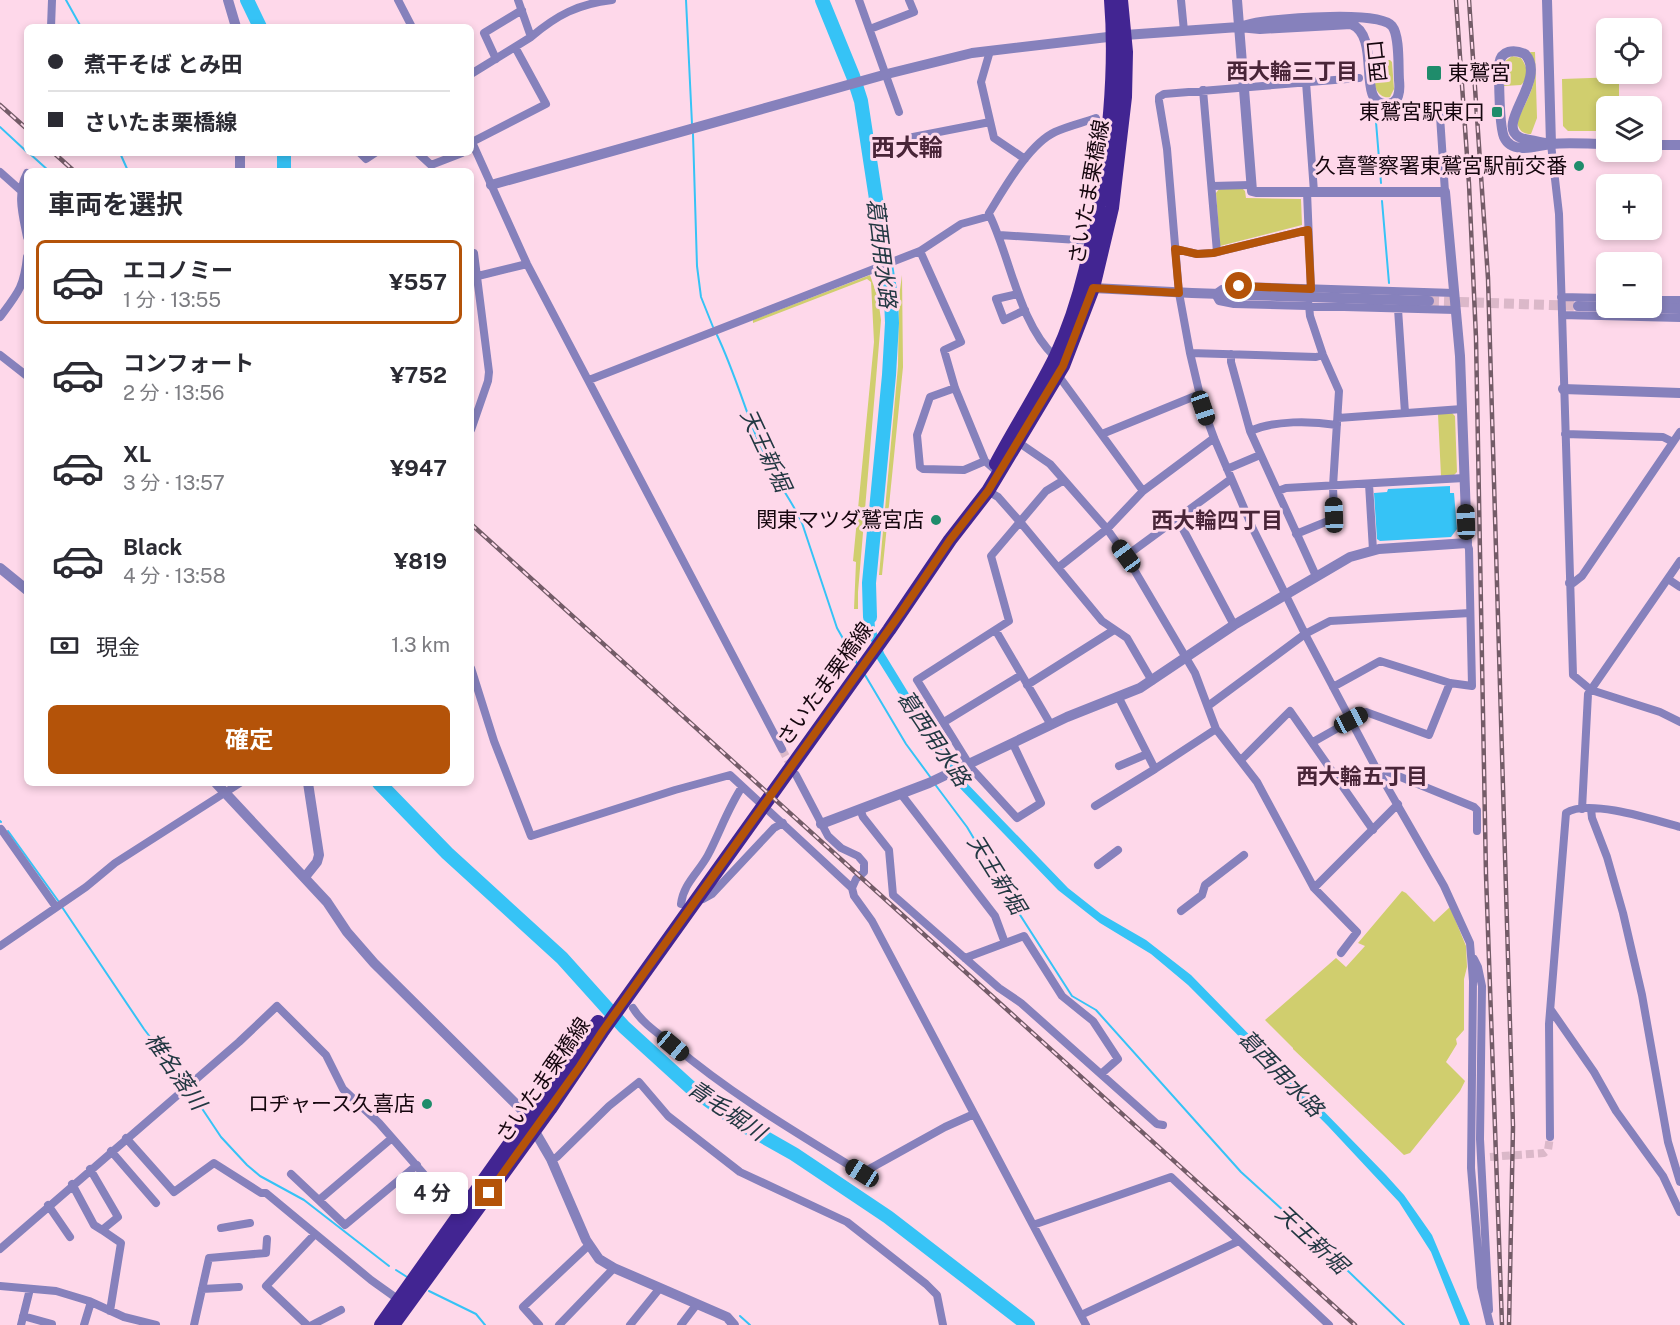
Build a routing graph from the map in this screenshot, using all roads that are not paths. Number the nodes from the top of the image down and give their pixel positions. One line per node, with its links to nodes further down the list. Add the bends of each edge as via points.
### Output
1 (52, 0): 15 (street)
2 (228, 0): 16 (street)
3 (398, 0): 17 (street)
4 (518, 0): 14 (street)
5 (612, 0): 13 (street)
6 (859, 0): 19 (street)
7 (909, 0): 19 (street, via 914,12)
8 (1111, 0): 21 (main road, さいたま栗橋線)
9 (1121, 0): 21 (main road, さいたま栗橋線)
10 (1181, 0): 20 (street)
11 (1237, 0): 18 (street)
12 (1547, 0): 38 (street)
13 (590, 1): 22 (street, via 552,20)
14 (522, 10): 22 (street); 25 (street, via 484,33)
15 (51, 24)
16 (235, 24)
17 (410, 24)
18 (1239, 27): 18 (street, 西口, via 1353,16 1388,22 1396,40 1397,98 1385,104 1373,97 1364,35 1355,25); 20 (street); 30 (street)
19 (870, 29): 27 (street)
20 (1184, 31): 21 (street)
21 (1119, 35): 24 (street); 57 (main road, さいたま栗橋線); 65 (main road, さいたま栗橋線, via 1125,98 1118,170 1106,240)
22 (531, 37): 23 (street)
23 (515, 47): 25 (street); 37 (street, via 546,104)
24 (990, 51): 27 (street); 35 (street, via 981,82)
25 (496, 59): 26 (street)
26 (474, 72)
27 (887, 74): 32 (street); 47 (street)
28 (1359, 78): 29 (street)
29 (1306, 81): 30 (street); 50 (street)
30 (1244, 86): 31 (street); 48 (street)
31 (1203, 90): 49 (street); 58 (street, via 1159,97)
32 (899, 112)
33 (1440, 116): 51 (street)
34 (1096, 118): 45 (street, via 1053,133)
35 (990, 122): 36 (street); 45 (street, via 994,138)
36 (908, 138)
37 (474, 144)
38 (1551, 144): 38 (street, via 1525,148 1513,146 1505,139 1498,64 1507,52 1525,54 1530,64 1531,80 1513,120 1513,131 1518,137); 39 (street); 71 (street, via 1559,214)
39 (1596, 144)
40 (1662, 145): 41 (street)
41 (1680, 145)
42 (474, 149): 47 (street)
43 (421, 156): 44 (street, via 431,165)
44 (454, 156)
45 (1025, 159): 53 (street)
46 (0, 172): 52 (street)
47 (491, 185): 62 (street)
48 (1250, 185): 49 (street); 50 (street, via 1256,192)
49 (1212, 186): 60 (street)
50 (1310, 192): 51 (street); 55 (street)
51 (1445, 192): 68 (street)
52 (24, 193): 54 (street, via 20,208)
53 (988, 217): 56 (street); 59 (street, via 961,224)
54 (24, 225)
55 (1308, 230): 60 (street); 66 (street)
56 (999, 235): 57 (street); 69 (street)
57 (1093, 241): 65 (main road, さいたま栗橋線)
58 (1175, 249): 60 (street); 67 (street)
59 (920, 251): 94 (street); 95 (street, via 961,342 944,350)
60 (1217, 252)
61 (474, 253): 63 (street)
62 (527, 264): 63 (street); 94 (street)
63 (478, 276): 101 (street, via 489,372)
64 (24, 280): 85 (street)
65 (1088, 286): 67 (street); 91 (main road, さいたま栗橋線); 93 (main road, さいたま栗橋線)
66 (1311, 289): 68 (street); 70 (street, via 1239,286)
67 (1179, 293): 70 (street); 87 (street)
68 (1454, 293): 83 (street)
69 (1018, 294): 82 (street); 82 (street, via 996,299 1004,320)
70 (1215, 294): 75 (street); 76 (street, via 1219,301 1234,304)
71 (1561, 297): 72 (street); 84 (street)
72 (1596, 298)
73 (1662, 300): 74 (street)
74 (1680, 300)
75 (1429, 301)
76 (1309, 305): 79 (street); 90 (street)
77 (1578, 306): 78 (street)
78 (1596, 307)
79 (1398, 309): 83 (street); 100 (street)
80 (1662, 309): 81 (street)
81 (1680, 309)
82 (1025, 310): 91 (street)
83 (1455, 310): 99 (street)
84 (1562, 315): 86 (street); 96 (street)
85 (0, 317)
86 (1680, 318)
87 (1190, 353): 88 (street); 98 (street)
88 (1231, 354): 90 (street); 103 (street)
89 (0, 355): 92 (street)
90 (1323, 355): 102 (street, via 1339,391)
91 (1055, 357): 111 (main road, さいたま栗橋線)
92 (24, 374)
93 (1058, 375): 105 (street); 108 (main road, さいたま栗橋線)
94 (590, 381): 160 (street)
95 (955, 388): 111 (street); 111 (street, via 930,397 917,435 920,467 964,470)
96 (1563, 389): 97 (street); 106 (street)
97 (1680, 393)
98 (1200, 394): 105 (street); 107 (street)
99 (1462, 409): 100 (street); 113 (street)
100 (1405, 413): 102 (street)
101 (474, 421)
102 (1338, 421): 103 (street, via 1267,426); 117 (street)
103 (1250, 431): 110 (street)
104 (1680, 432): 109 (street)
105 (1102, 434): 119 (street)
106 (1565, 434): 109 (street, via 1663,437); 133 (street)
107 (1214, 438): 112 (street); 119 (street)
108 (1018, 442): 115 (street, via 1050,464); 118 (main road, さいたま栗橋線)
109 (1673, 442): 133 (street, via 1582,576)
110 (1260, 454): 112 (street); 120 (street)
111 (989, 464): 138 (main road, さいたま栗橋線)
112 (1227, 469): 114 (street)
113 (1464, 478): 116 (street); 125 (street)
114 (1231, 479): 121 (street); 136 (street)
115 (1064, 480): 122 (street, via 1046,491); 123 (street)
116 (1369, 484): 117 (street); 126 (street)
117 (1333, 486): 120 (street); 124 (street, via 1333,519)
118 (988, 491): 122 (street); 138 (main road, さいたま栗橋線)
119 (1143, 491): 123 (street)
120 (1278, 491): 124 (street)
121 (1177, 518): 127 (street); 139 (street)
122 (1021, 524): 129 (street); 141 (street, via 991,556 1009,621)
123 (1107, 530): 127 (street); 129 (street)
124 (1296, 534): 131 (street)
125 (1467, 543): 126 (street); 137 (street)
126 (1373, 550): 131 (street)
127 (1126, 556): 143 (street)
128 (1680, 561): 132 (street)
129 (1059, 567): 140 (street, via 1101,621)
130 (0, 568): 134 (street)
131 (1316, 576): 136 (street)
132 (1668, 579): 135 (street); 150 (street)
133 (1569, 583): 150 (street, via 1572,669 1575,678)
134 (24, 588)
135 (1680, 588)
136 (1285, 594): 139 (street); 142 (street)
137 (1470, 613): 142 (street, via 1330,621); 147 (street, via 1472,686)
138 (887, 625): 190 (main road, さいたま栗橋線)
139 (1234, 625): 143 (street)
140 (1114, 630): 146 (street, via 1127,638); 148 (street)
141 (996, 631): 144 (street); 154 (street, via 917,680)
142 (1305, 634): 149 (street); 152 (street)
143 (1186, 657): 146 (street); 152 (street)
144 (1021, 675): 148 (street); 154 (street)
145 (474, 678): 171 (street, via 531,836 730,775)
146 (1152, 681): 151 (street)
147 (1450, 683): 149 (street, via 1380,661); 153 (street, via 1429,735 1370,712)
148 (1027, 685): 156 (street)
149 (1333, 687): 153 (street)
150 (1591, 690): 155 (street); 177 (street, via 1586,699)
151 (1119, 698): 156 (street); 161 (street)
152 (1208, 706): 157 (street)
153 (1351, 720): 158 (street); 165 (street)
154 (944, 722): 163 (street)
155 (1680, 722)
156 (1051, 725): 159 (street)
157 (1216, 729): 162 (street); 166 (street)
158 (1313, 742): 162 (street, via 1290,711); 182 (street)
159 (1013, 744): 163 (street); 163 (street, via 1041,803 1020,818)
160 (782, 749)
161 (1148, 754): 164 (street); 166 (street)
162 (1241, 760): 189 (street)
163 (969, 765): 173 (street)
164 (1119, 766)
165 (1376, 766): 174 (street); 183 (street, via 1474,807)
166 (1155, 769): 175 (street)
167 (796, 775): 179 (street)
168 (219, 786): 172 (street)
169 (236, 786): 172 (street)
170 (308, 786): 187 (street, via 319,855)
171 (742, 787): 178 (street); 190 (street, via 707,857 682,895)
172 (225, 793): 187 (street); 191 (street, via 115,863)
173 (901, 794): 176 (street); 193 (street, via 995,916)
174 (1398, 804): 182 (street); 196 (street, via 1455,909)
175 (1095, 806)
176 (860, 809): 179 (street); 197 (street, via 889,850 893,895)
177 (1586, 809): 180 (street, via 1622,812); 199 (street, via 1568,811 1564,818); 217 (street, via 1623,913 1668,1142)
178 (783, 823): 188 (street); 190 (street, via 712,894)
179 (821, 824): 188 (street, via 841,849 864,863 864,872)
180 (1680, 827)
181 (1, 829): 191 (street)
182 (1373, 830): 189 (street)
183 (1477, 831)
184 (1118, 850): 186 (street)
185 (1244, 855): 192 (street, via 1205,885 1202,895)
186 (1098, 865)
187 (305, 877): 206 (street, via 374,963)
188 (852, 888): 205 (street)
189 (1314, 888): 195 (street, via 1357,932)
190 (688, 902): 198 (main road, さいたま栗橋線)
191 (56, 907): 194 (street)
192 (1181, 911)
193 (1005, 943): 197 (street); 204 (street, via 1024,936 1062,996 1093,1022 1118,1059)
194 (0, 946)
195 (1341, 953)
196 (1472, 956): 200 (street); 203 (street, via 1482,986)
197 (965, 958): 204 (street)
198 (625, 1002): 205 (street, via 708,1075 862,1173); 206 (main road, さいたま栗橋線, via 598,1029)
199 (1551, 1010): 201 (street); 202 (street)
200 (1472, 1015): 203 (street); 245 (street, via 1471,1168 1481,1287)
201 (1565, 1030): 202 (street); 222 (street, via 1663,1176)
202 (1549, 1035): 208 (street)
203 (1480, 1036): 245 (street)
204 (1101, 1074): 207 (street, via 1157,1124)
205 (974, 1114): 224 (street)
206 (531, 1124): 212 (street); 239 (main road, さいたま栗橋線); 255 (main road, さいたま栗橋線)
207 (1163, 1125)
208 (1550, 1137)
209 (126, 1138): 210 (street, via 277,1006 326,1055 343,1089); 211 (street); 227 (street, via 174,1192 214,1163 266,1193)
210 (392, 1138): 213 (street); 219 (street)
211 (111, 1151): 214 (street); 220 (street)
212 (551, 1159): 231 (street); 261 (street, via 639,1082 668,1116 716,1155 748,1176 847,1222 926,1284 937,1295)
213 (417, 1165): 216 (street); 219 (street, via 345,1225)
214 (90, 1170): 218 (street); 226 (street, via 118,1217)
215 (291, 1174): 219 (street)
216 (428, 1179)
217 (1680, 1182)
218 (72, 1184): 221 (street); 226 (street, via 94,1225)
219 (319, 1200)
220 (156, 1203)
221 (48, 1205): 228 (street); 232 (street)
222 (1680, 1212)
223 (250, 1223): 225 (street)
224 (1033, 1225): 230 (street, via 1171,1178); 244 (street)
225 (221, 1228)
226 (102, 1230): 243 (street, via 121,1243)
227 (315, 1234): 239 (street); 252 (street, via 266,1286)
228 (70, 1238)
229 (267, 1239): 238 (street, via 266,1254 208,1258)
230 (1239, 1241): 244 (street); 263 (street)
231 (590, 1245): 233 (street, via 599,1259); 256 (street, via 523,1307)
232 (0, 1249)
233 (614, 1268): 236 (street); 257 (street)
234 (0, 1286): 237 (street)
235 (239, 1287): 238 (street)
236 (660, 1288): 241 (street); 258 (street)
237 (30, 1289): 240 (street, via 56,1291); 246 (street)
238 (202, 1289): 251 (street)
239 (399, 1300): 254 (main road, さいたま栗橋線)
240 (91, 1302): 243 (street); 249 (street)
241 (697, 1304): 259 (street); 260 (street, via 727,1317)
242 (341, 1310): 253 (street)
243 (110, 1311): 247 (street)
244 (1081, 1315): 262 (street)
245 (1488, 1315): 264 (street)
246 (22, 1321): 248 (street)
247 (123, 1321): 250 (street)
248 (52, 1325)
249 (84, 1325)
250 (156, 1325)
251 (194, 1325)
252 (307, 1325)
253 (312, 1325)
254 (381, 1325)
255 (393, 1325)
256 (539, 1325)
257 (559, 1325)
258 (630, 1325)
259 (681, 1325)
260 (734, 1325)
261 (943, 1325)
262 (1086, 1325)
263 (1329, 1325)
264 (1490, 1325)

